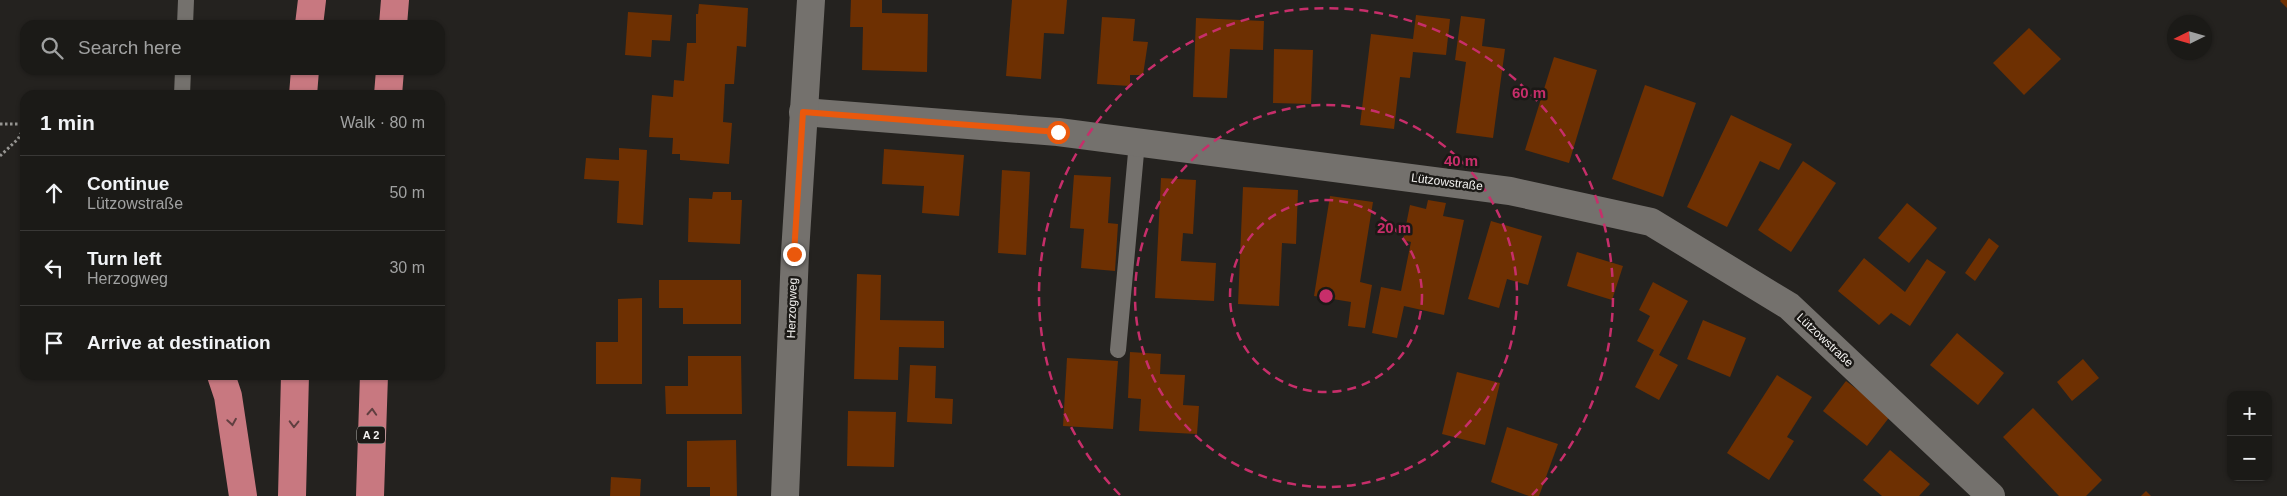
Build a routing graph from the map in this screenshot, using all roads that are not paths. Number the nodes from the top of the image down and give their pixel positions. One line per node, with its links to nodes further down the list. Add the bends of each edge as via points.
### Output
1 (186, 0): 5 (lane)
2 (312, 0): 6 (highway)
3 (395, 0): 7 (highway)
4 (812, 0): 14 (street, Herzogweg)
5 (185, 20)
6 (310, 20)
7 (393, 20)
8 (183, 75): 11 (lane)
9 (305, 75): 12 (highway)
10 (390, 75): 13 (highway)
11 (182, 90)
12 (303, 90)
13 (388, 90)
14 (803, 112): 15 (street, Lützowstraße, via 1058,132); 23 (street, Herzogweg)
15 (1137, 142): 16 (lane); 24 (street, Lützowstraße, via 1510,190 1651,222 1789,306)
16 (1118, 350)
17 (223, 380): 20 (highway, one-way to 20)
18 (295, 380): 21 (highway, one-way to 21)
19 (374, 380): 22 (highway, A 2, one-way to 19)
20 (243, 496)
21 (292, 496)
22 (370, 496)
23 (785, 496)
24 (1992, 496)

